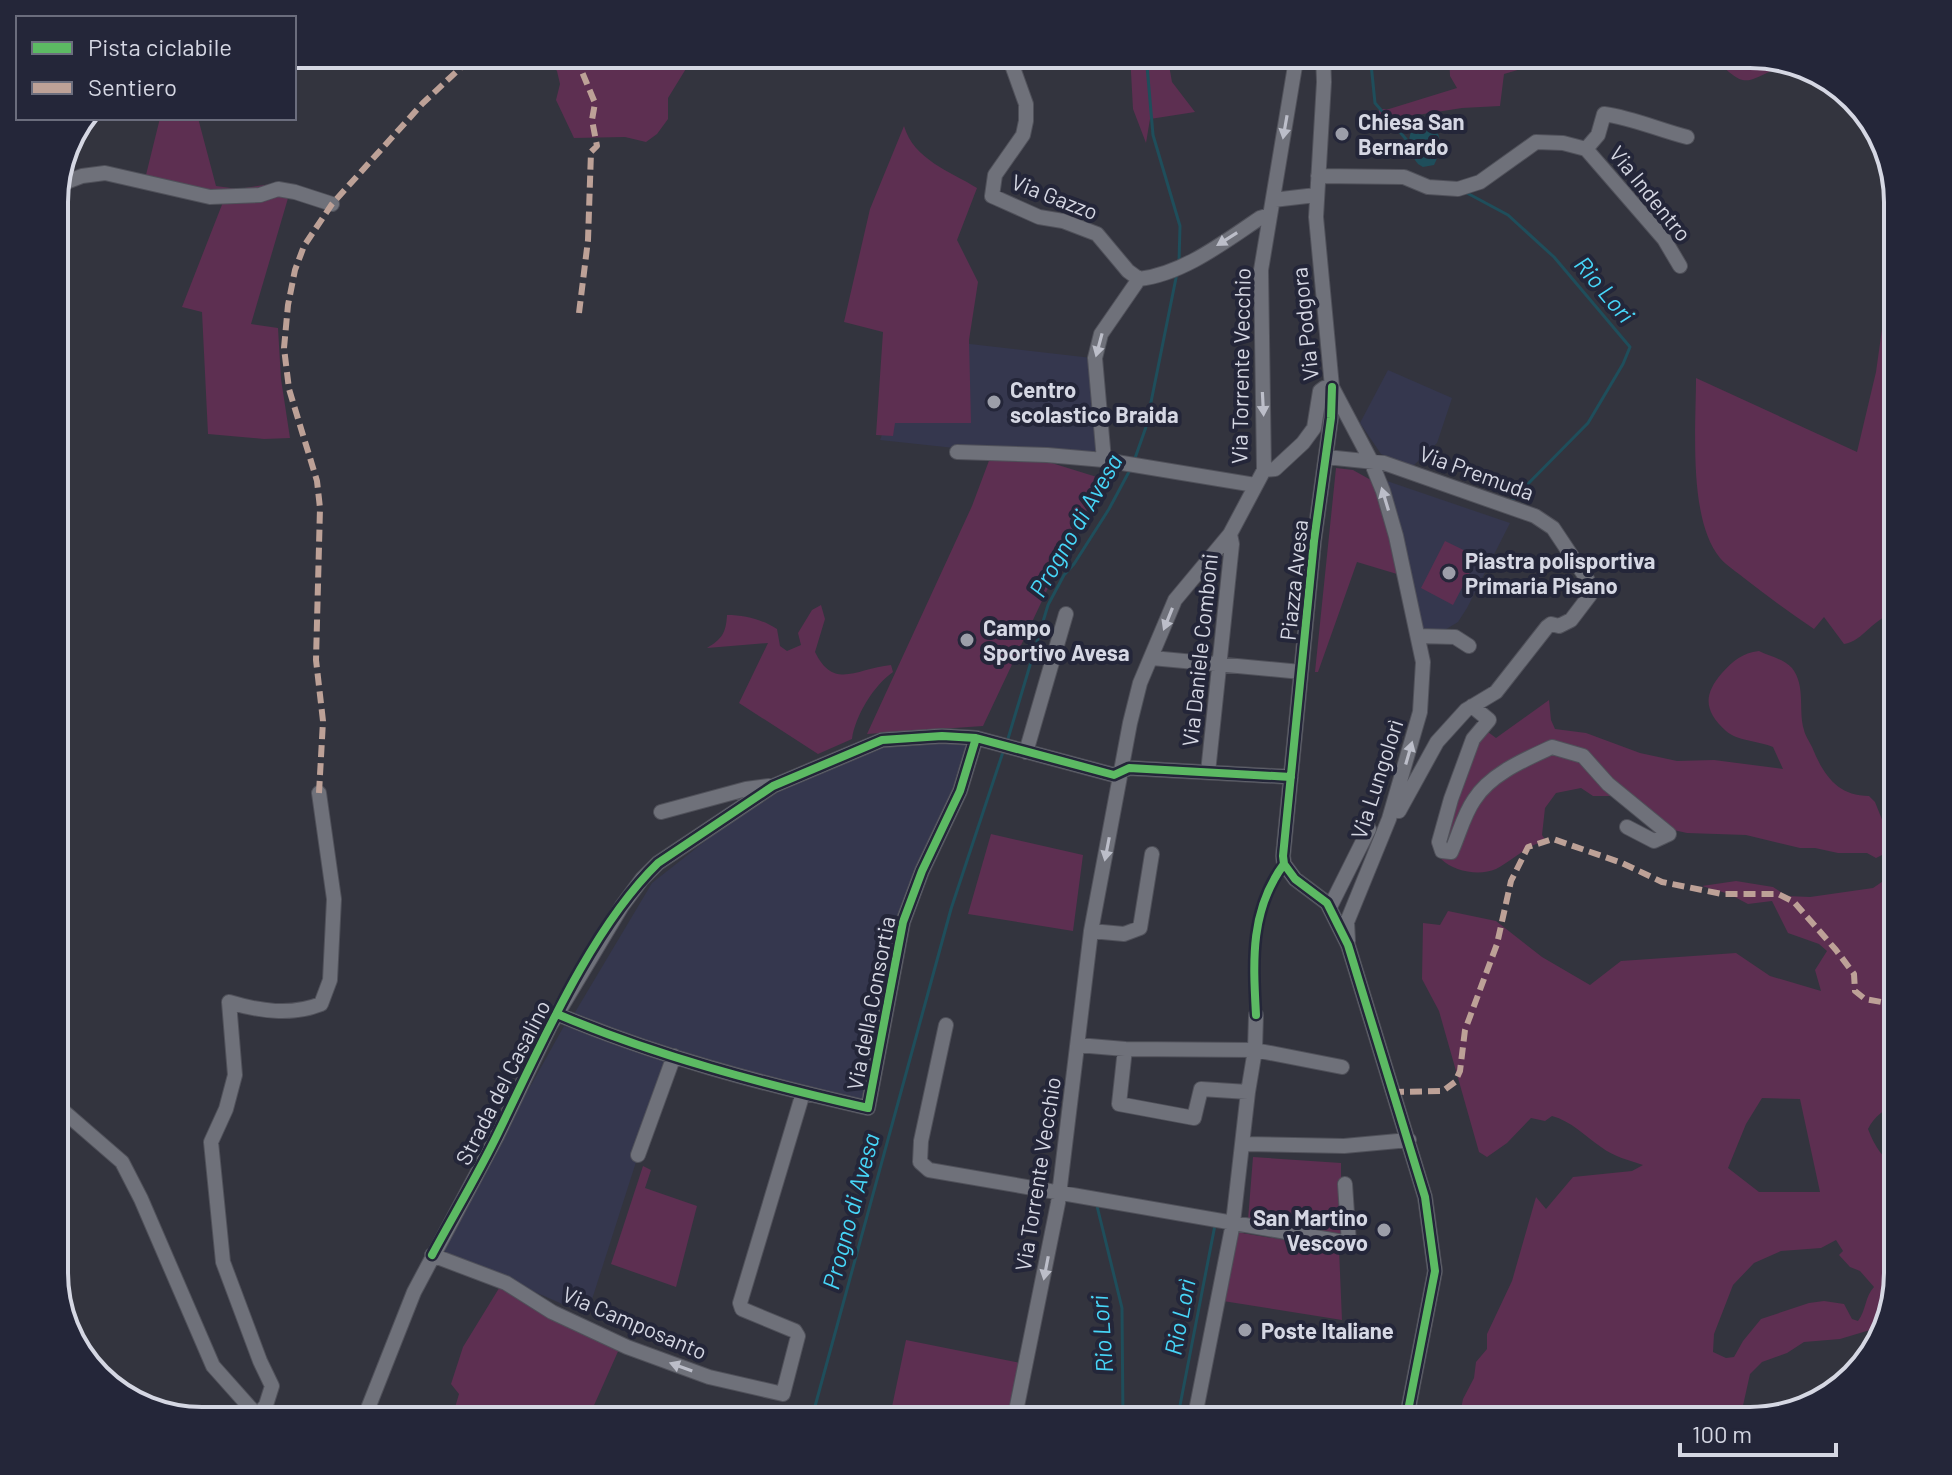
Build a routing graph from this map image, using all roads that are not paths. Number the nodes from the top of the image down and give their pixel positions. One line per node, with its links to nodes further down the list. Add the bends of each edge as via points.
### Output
1 (1013, 68): 13 (street, Via Gazzo, via 1026,104 1026,121 1023,135 995,175 992,196 1097,234)
2 (1295, 68): 9 (street, Via Torrente Vecchio, one-way to 9)
3 (1324, 68): 6 (street, Via Podgora)
4 (1687, 137): 5 (street, Via Indentro, via 1604,114 1598,135)
5 (1586, 149): 6 (street, Via Indentro, via 1536,142 1480,182 1458,189 1428,187 1404,177); 12 (street, Via Indentro, via 1664,239)
6 (1318, 176): 8 (street, Via Podgora)
7 (70, 180): 10 (street, via 105,173 210,197 278,189)
8 (1316, 195): 9 (street); 14 (street, Via Podgora)
9 (1273, 200): 11 (street, Via Torrente Vecchio)
10 (332, 204)
11 (1270, 215): 13 (street, one-way to 13, via 1186,264); 19 (street, Via Torrente Vecchio, one-way to 19, via 1261,270)
12 (1680, 266)
13 (1139, 279): 18 (street, one-way to 18, via 1101,334 1095,358)
14 (1332, 387): 16 (street, Piazza Avesa); 17 (street, Via Podgora); 19 (street, via 1320,391 1316,424 1303,443 1275,469)
15 (957, 452): 18 (street)
16 (1326, 457): 17 (street); 29 (street, Piazza Avesa)
17 (1370, 459): 22 (street, Via Premuda, via 1535,516 1553,528); 25 (street, Via Lungolorì, one-way to 17, via 1396,536)
18 (1104, 460): 20 (street)
19 (1264, 470): 20 (street, Via Torrente Vecchio)
20 (1255, 485): 21 (street, Via Torrente Vecchio)
21 (1230, 534): 27 (street, Via Torrente Vecchio, one-way to 27, via 1175,600); 28 (street, Via Daniele Comboni)
22 (1587, 579)
23 (1590, 595): 30 (street, via 1571,620 1547,627 1496,692)
24 (1066, 614): 32 (street)
25 (1418, 636): 26 (street, via 1455,637); 43 (street, Via Lungolorì, one-way to 25, via 1389,819 1420,712 1423,662)
26 (1469, 646)
27 (1152, 658): 28 (street); 34 (street, Via Torrente Vecchio, via 1134,703)
28 (1217, 664): 29 (street); 33 (street, Via Daniele Comboni)
29 (1301, 672): 35 (street, Piazza Avesa)
30 (1472, 706): 39 (street, via 1489,720 1473,739 1451,799 1439,842 1442,851 1451,852 1475,796 1523,760 1552,747 1583,756 1669,834 1654,841); 45 (street, Via Lungolorì, via 1437,742 1402,804)
31 (976, 738): 32 (street, Strada del Casalino); 36 (street, Strada del Casalino, via 882,740); 55 (street, Via della Consortia, via 960,791 903,922 868,1108)
32 (1026, 752): 34 (street, Strada del Casalino)
33 (1208, 772): 34 (street, Strada del Casalino, via 1129,768); 35 (street, Strada del Casalino)
34 (1118, 774): 44 (street, Via Torrente Vecchio, one-way to 44)
35 (1291, 777): 42 (street, Piazza Avesa, via 1284,864)
36 (773, 786): 38 (street, Strada del Casalino); 46 (street, Strada del Casalino, via 673,852 642,879)
37 (319, 793): 65 (street, via 334,899 327,992 321,1004 306,1010 255,1010 229,1002 235,1075 211,1142 223,1262 272,1386)
38 (661, 812)
39 (1627, 827)
40 (1369, 829): 42 (street)
41 (1152, 854): 44 (street, via 1140,928 1124,934)
42 (1329, 904): 43 (street); 45 (street)
43 (1353, 904): 45 (street, Via Lungolorì)
44 (1091, 931): 49 (street, Via Torrente Vecchio)
45 (1348, 942): 57 (street)
46 (557, 1014): 52 (street, Via della Consortia); 63 (street, Strada del Casalino)
47 (1256, 1015): 51 (street)
48 (946, 1025): 61 (street, via 921,1141 922,1166)
49 (1078, 1045): 50 (street); 61 (street, Via Torrente Vecchio)
50 (1125, 1049): 51 (street); 54 (street, via 1119,1104 1194,1118 1201,1089)
51 (1255, 1050): 53 (street); 54 (street)
52 (674, 1056): 55 (street, Via della Consortia); 59 (street)
53 (1342, 1067)
54 (1248, 1092): 58 (street)
55 (803, 1093): 63 (street, Via Camposanto, one-way to 63, via 740,1303 742,1309 798,1336 783,1394 709,1377 627,1347 506,1283)
56 (68, 1115): 64 (street, via 122,1162 213,1366)
57 (1409, 1140): 58 (street, via 1344,1146); 69 (street, via 1425,1197 1435,1271)
58 (1244, 1144): 62 (street)
59 (638, 1155)
60 (1345, 1184): 62 (street, via 1349,1243)
61 (1059, 1191): 62 (street); 67 (street, Via Torrente Vecchio, one-way to 67)
62 (1233, 1223): 68 (street)
63 (432, 1255): 66 (street, Strada del Casalino)
64 (250, 1407)
65 (265, 1407)
66 (369, 1407)
67 (1017, 1407)
68 (1197, 1407)
69 (1409, 1407)

